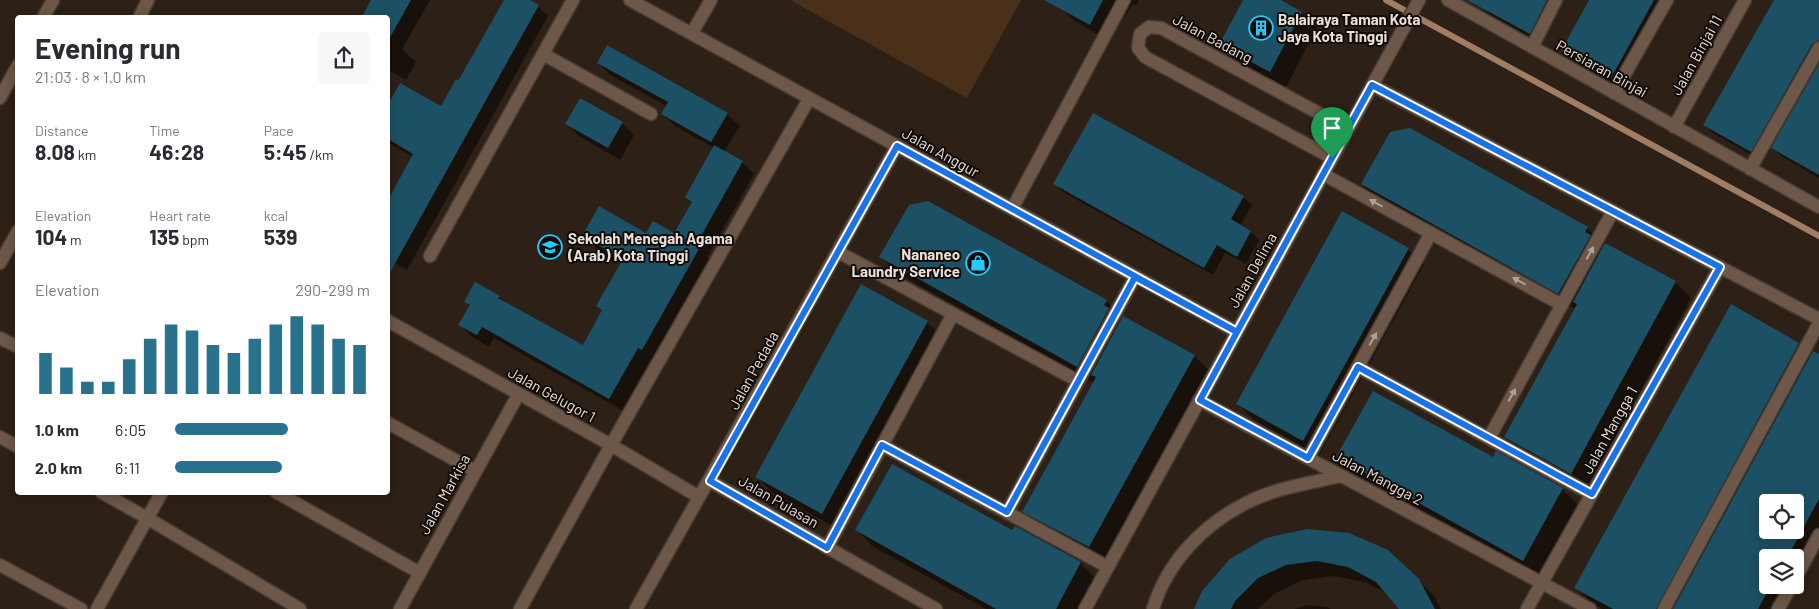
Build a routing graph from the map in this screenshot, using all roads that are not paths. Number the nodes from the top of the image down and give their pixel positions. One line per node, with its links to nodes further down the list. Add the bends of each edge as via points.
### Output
1 (53, 0): 12 (street)
2 (148, 0): 13 (street)
3 (573, 0): 17 (street)
4 (630, 0): 14 (street, Jalan Anggur)
5 (711, 0): 14 (street)
6 (1124, 0): 31 (street)
7 (1419, 0): 19 (street, Jalan Delima)
8 (1448, 0): 15 (street, Persiaran Binjai)
9 (1556, 0): 15 (street)
10 (1667, 0): 20 (street)
11 (1745, 0): 24 (street, Jalan Binjai 11)
12 (46, 15)
13 (140, 15)
14 (692, 33): 22 (street, Jalan Anggur)
15 (1532, 47): 20 (street, Persiaran Binjai)
16 (1819, 48): 28 (street)
17 (543, 54): 23 (street); 36 (street)
18 (15, 70): 21 (street)
19 (1372, 85): 25 (street, Jalan Delima); 32 (street)
20 (1614, 93): 24 (street, Persiaran Binjai)
21 (0, 98)
22 (809, 99): 26 (street, Jalan Anggur); 56 (street)
23 (652, 114)
24 (1674, 127): 28 (street, Persiaran Binjai)
25 (1348, 129): 27 (street, Jalan Delima); 27 (street, Jalan Badang, via 1161,28 1149,26 1140,34 1138,48 1145,57)
26 (897, 146): 31 (street, Jalan Anggur); 35 (street, Jalan Pedada)
27 (1332, 158): 29 (street, Jalan Delima)
28 (1750, 169): 30 (street, Persiaran Binjai)
29 (1323, 174): 33 (street, one-way to 29); 45 (street, Jalan Delima)
30 (1819, 207)
31 (1012, 209): 39 (street, Jalan Anggur)
32 (1613, 211): 38 (street); 40 (street, one-way to 32)
33 (1431, 234): 40 (street, one-way to 33); 48 (street, one-way to 33)
34 (15, 236): 37 (street)
35 (838, 252): 41 (street); 61 (street, Jalan Pedada)
36 (430, 256)
37 (0, 263)
38 (1720, 267): 42 (street); 62 (street, Jalan Mangga 1)
39 (1135, 277): 45 (street, Jalan Anggur); 49 (street)
40 (1562, 305): 54 (street, one-way to 40)
41 (954, 314): 49 (street); 57 (street)
42 (1819, 319)
43 (390, 322): 50 (street, Jalan Gelugor 1)
44 (1819, 323): 88 (street)
45 (1237, 332): 51 (street, Jalan Delima)
46 (0, 338): 47 (street)
47 (15, 346)
48 (1358, 367): 54 (street); 58 (street)
49 (1078, 381): 67 (street)
50 (518, 394): 56 (street, Jalan Gelugor 1); 59 (street, Jalan Markisa)
51 (1200, 400): 58 (street, Jalan Mangga 2); 73 (street, Jalan Delima)
52 (390, 424): 59 (street)
53 (0, 437): 55 (street)
54 (1488, 438): 62 (street)
55 (15, 445)
56 (611, 445): 66 (street, Jalan Gelugor 1); 81 (street)
57 (882, 445): 67 (street); 70 (street)
58 (1308, 458): 60 (street, Jalan Mangga 2)
59 (475, 471): 74 (street, Jalan Markisa)
60 (1341, 476): 75 (street, Jalan Mangga 2); 85 (street, via 1247,502 1212,524 1187,548 1170,571)
61 (710, 481): 66 (street, Jalan Pedada); 70 (street, Jalan Pulasan)
62 (1592, 494): 75 (street, Jalan Mangga 1)
63 (106, 495): 68 (street)
64 (160, 495): 68 (street)
65 (281, 495): 74 (street)
66 (699, 497): 82 (street, Jalan Pedada)
67 (1007, 512): 73 (street)
68 (147, 518): 78 (street); 79 (street)
69 (1819, 535): 71 (street)
70 (827, 548): 83 (street, Jalan Pulasan)
71 (1804, 562)
72 (0, 565): 77 (street)
73 (1108, 567): 84 (street, Jalan Delima)
74 (420, 573): 80 (street, Jalan Markisa)
75 (1542, 583): 86 (street, Jalan Mangga 1); 87 (street, Jalan Mangga 2)
76 (1787, 594): 89 (street)
77 (81, 609)
78 (96, 609)
79 (300, 609)
80 (400, 609)
81 (520, 609)
82 (636, 609)
83 (936, 609)
84 (1085, 609)
85 (1153, 609)
86 (1527, 609)
87 (1590, 609)
88 (1664, 609)
89 (1778, 609)

